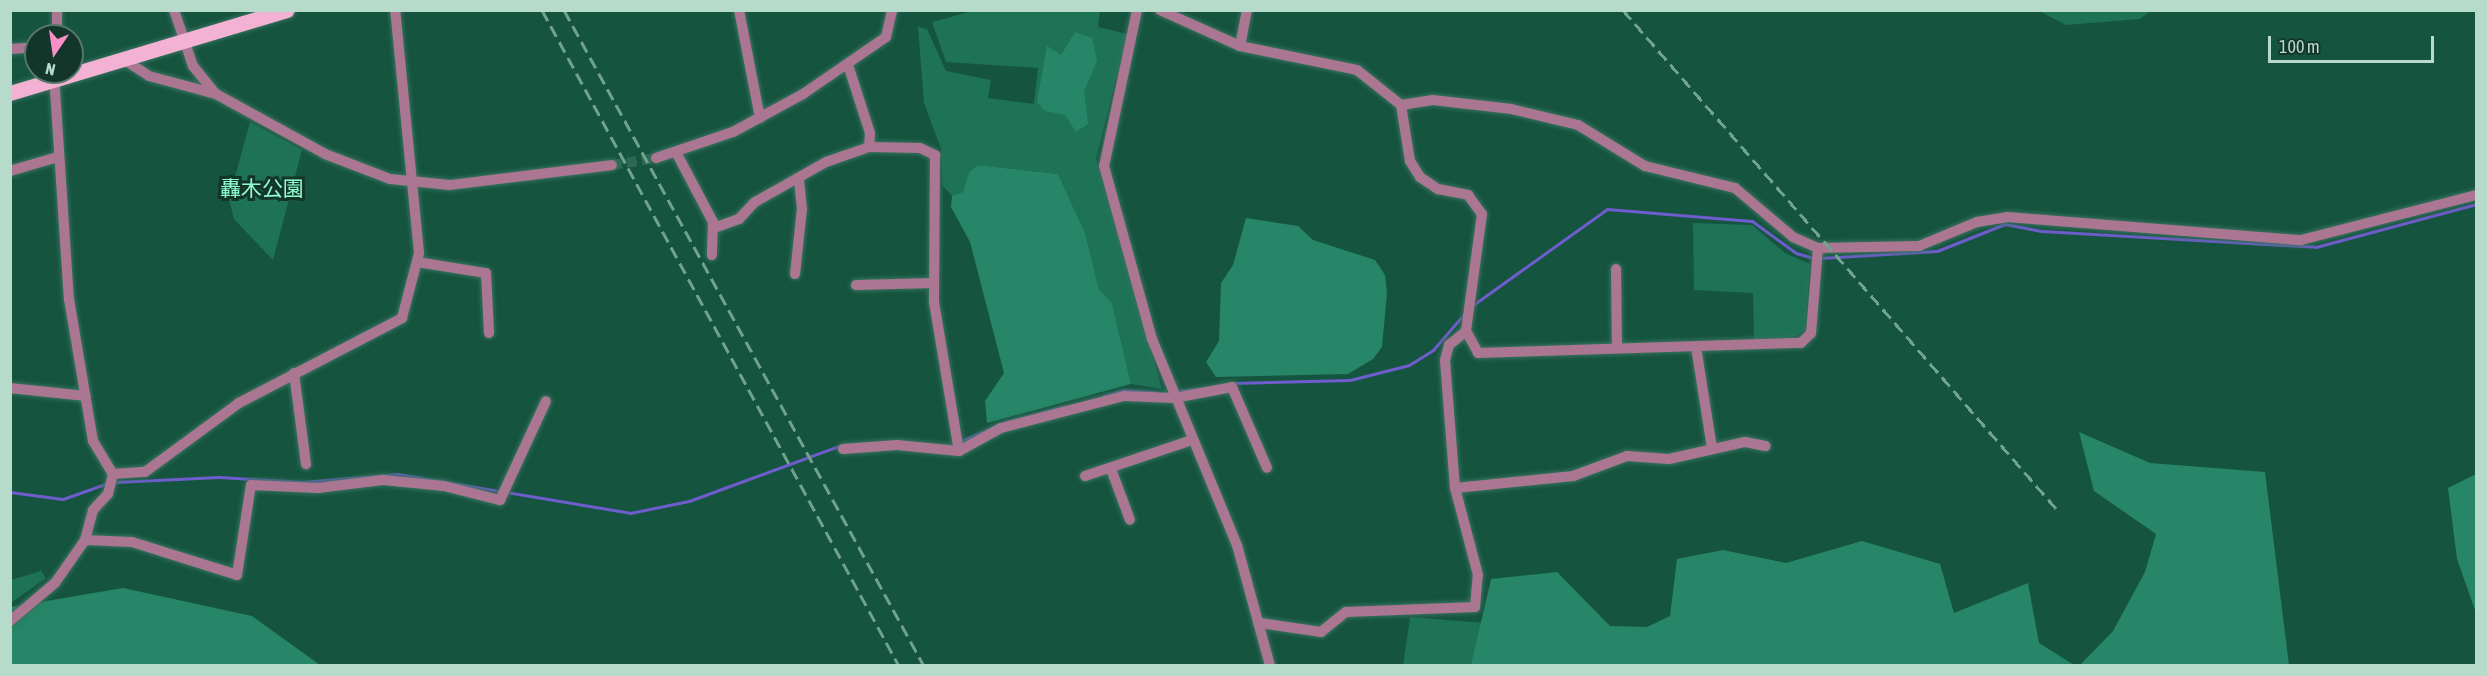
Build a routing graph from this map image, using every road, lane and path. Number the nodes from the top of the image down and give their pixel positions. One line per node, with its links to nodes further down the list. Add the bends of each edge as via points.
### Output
1 (174, 10): 9 (street)
2 (287, 10): 9 (main road)
3 (395, 10): 27 (street)
4 (739, 10): 19 (street)
5 (892, 10): 12 (street, via 886,37)
6 (1137, 10): 44 (street, via 1129,63 1103,154 1152,339)
7 (1160, 10): 10 (street)
8 (1247, 13): 10 (street)
9 (184, 41): 11 (main road); 17 (street, via 198,74)
10 (1240, 46): 18 (street, via 1358,70)
11 (123, 59): 13 (main road); 17 (street, via 149,76)
12 (848, 65): 19 (street); 20 (street, via 870,132)
13 (84, 69)
14 (33, 84): 16 (main road)
15 (54, 84): 22 (street)
16 (10, 93)
17 (216, 94): 27 (street, via 325,154)
18 (1401, 105): 30 (street, via 1433,100 1511,109 1578,125 1645,166 1735,188 1793,237); 37 (street, via 1407,151 1419,177 1438,189 1468,195 1482,214)
19 (760, 118): 21 (street)
20 (869, 147): 26 (street, via 826,162); 35 (street, via 920,148 934,154)
21 (677, 154): 23 (street); 29 (street)
22 (58, 157): 25 (street); 43 (street, via 69,299)
23 (656, 158)
24 (612, 165): 27 (street)
25 (10, 171)
26 (798, 180): 29 (street, via 755,202 739,219); 34 (street, via 802,209)
27 (415, 186): 32 (street)
28 (2476, 195): 30 (street, via 2301,240 2007,217 1977,222 1918,246)
29 (714, 228): 31 (street)
30 (1818, 248): 40 (street, via 1811,333 1805,342)
31 (712, 255)
32 (417, 262): 38 (street, via 486,273); 41 (street, via 402,318)
33 (1616, 269): 39 (street)
34 (795, 274)
35 (934, 283): 36 (street); 50 (street)
36 (856, 285)
37 (1466, 332): 39 (street, via 1473,349 1485,355); 56 (street, via 1449,345 1445,360)
38 (489, 333)
39 (1617, 347): 40 (street)
40 (1696, 347): 48 (street)
41 (294, 373): 51 (street); 54 (street, via 239,403 159,465 145,472)
42 (10, 388): 43 (street)
43 (86, 396): 54 (street, via 93,441)
44 (1174, 398): 46 (street); 50 (street, via 1124,396 1028,420); 52 (street, via 1232,387)
45 (546, 401): 58 (street, via 500,500 444,486 383,480 318,488 251,485 237,575 132,542)
46 (1192, 440): 53 (street); 60 (street, via 1237,545)
47 (1766, 446): 48 (street, via 1745,442)
48 (1712, 448): 56 (street, via 1669,459 1627,456 1573,476)
49 (843, 449): 50 (street, via 897,445)
50 (959, 452)
51 (306, 464)
52 (1267, 468)
53 (1111, 469): 55 (street); 57 (street)
54 (113, 474): 58 (street, via 108,494 93,510)
55 (1085, 476)
56 (1455, 488): 60 (street, via 1478,575 1475,607 1346,612 1321,632)
57 (1130, 520)
58 (85, 540): 59 (street, via 45,595)
59 (10, 621)
60 (1260, 623): 61 (street)
61 (1270, 666)

